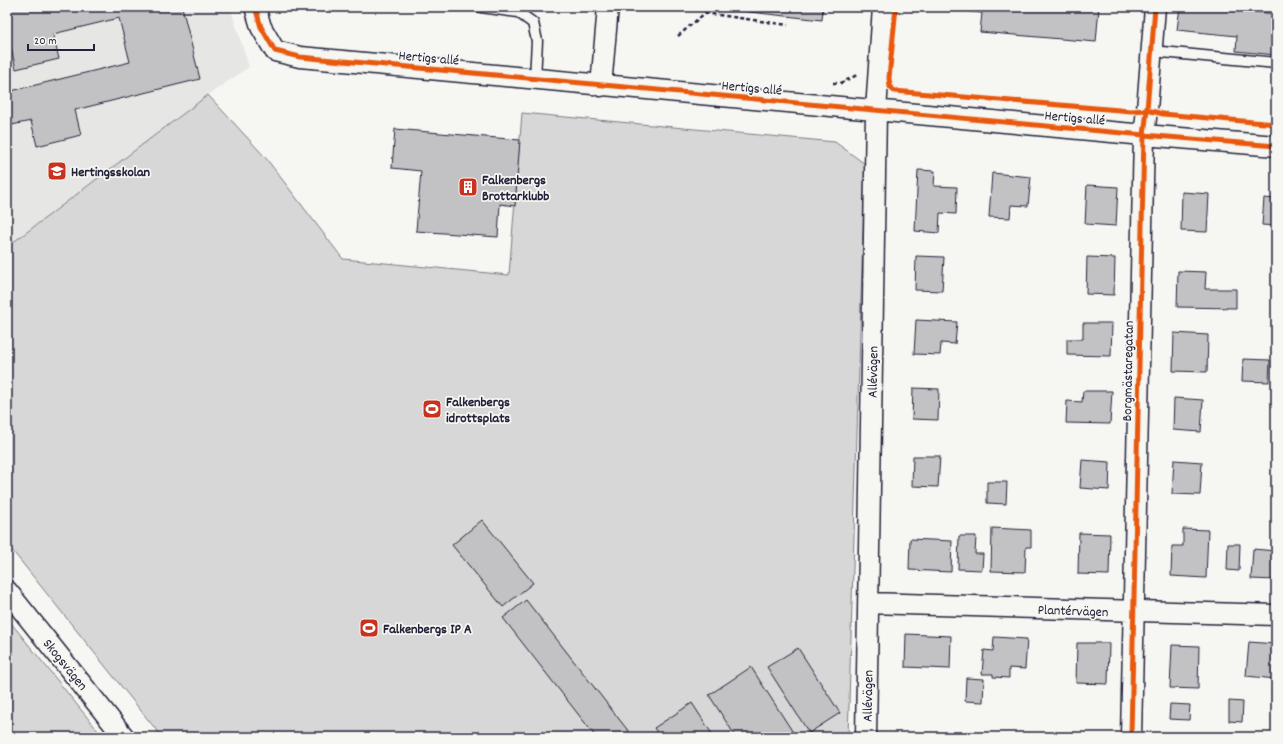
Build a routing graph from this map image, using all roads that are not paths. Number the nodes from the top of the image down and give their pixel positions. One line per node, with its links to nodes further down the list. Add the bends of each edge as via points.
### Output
1 (255, 7): 8 (street, Hertigs allé, via 261,27 275,50 300,58)
2 (481, 7): 8 (lane, via 518,12 533,23 537,41)
3 (608, 7): 9 (street)
4 (883, 7): 10 (street, Allévägen)
5 (1155, 7): 6 (street, Borgmästaregatan)
6 (1152, 50): 7 (lane); 11 (street, Borgmästaregatan)
7 (1276, 62)
8 (535, 78): 9 (street, Hertigs allé)
9 (601, 86): 10 (street, Hertigs allé)
10 (876, 111): 11 (street, Hertigs allé); 14 (street, Allévägen)
11 (1144, 136): 12 (street, Hertigs allé); 15 (street, Borgmästaregatan)
12 (1276, 146)
13 (7, 591): 17 (street, Skogsvägen)
14 (869, 603): 15 (street, Plantérvägen); 18 (street, Allévägen)
15 (1134, 612): 16 (street, Plantérvägen); 19 (street, Borgmästaregatan)
16 (1276, 615)
17 (124, 737)
18 (866, 737)
19 (1131, 737)

